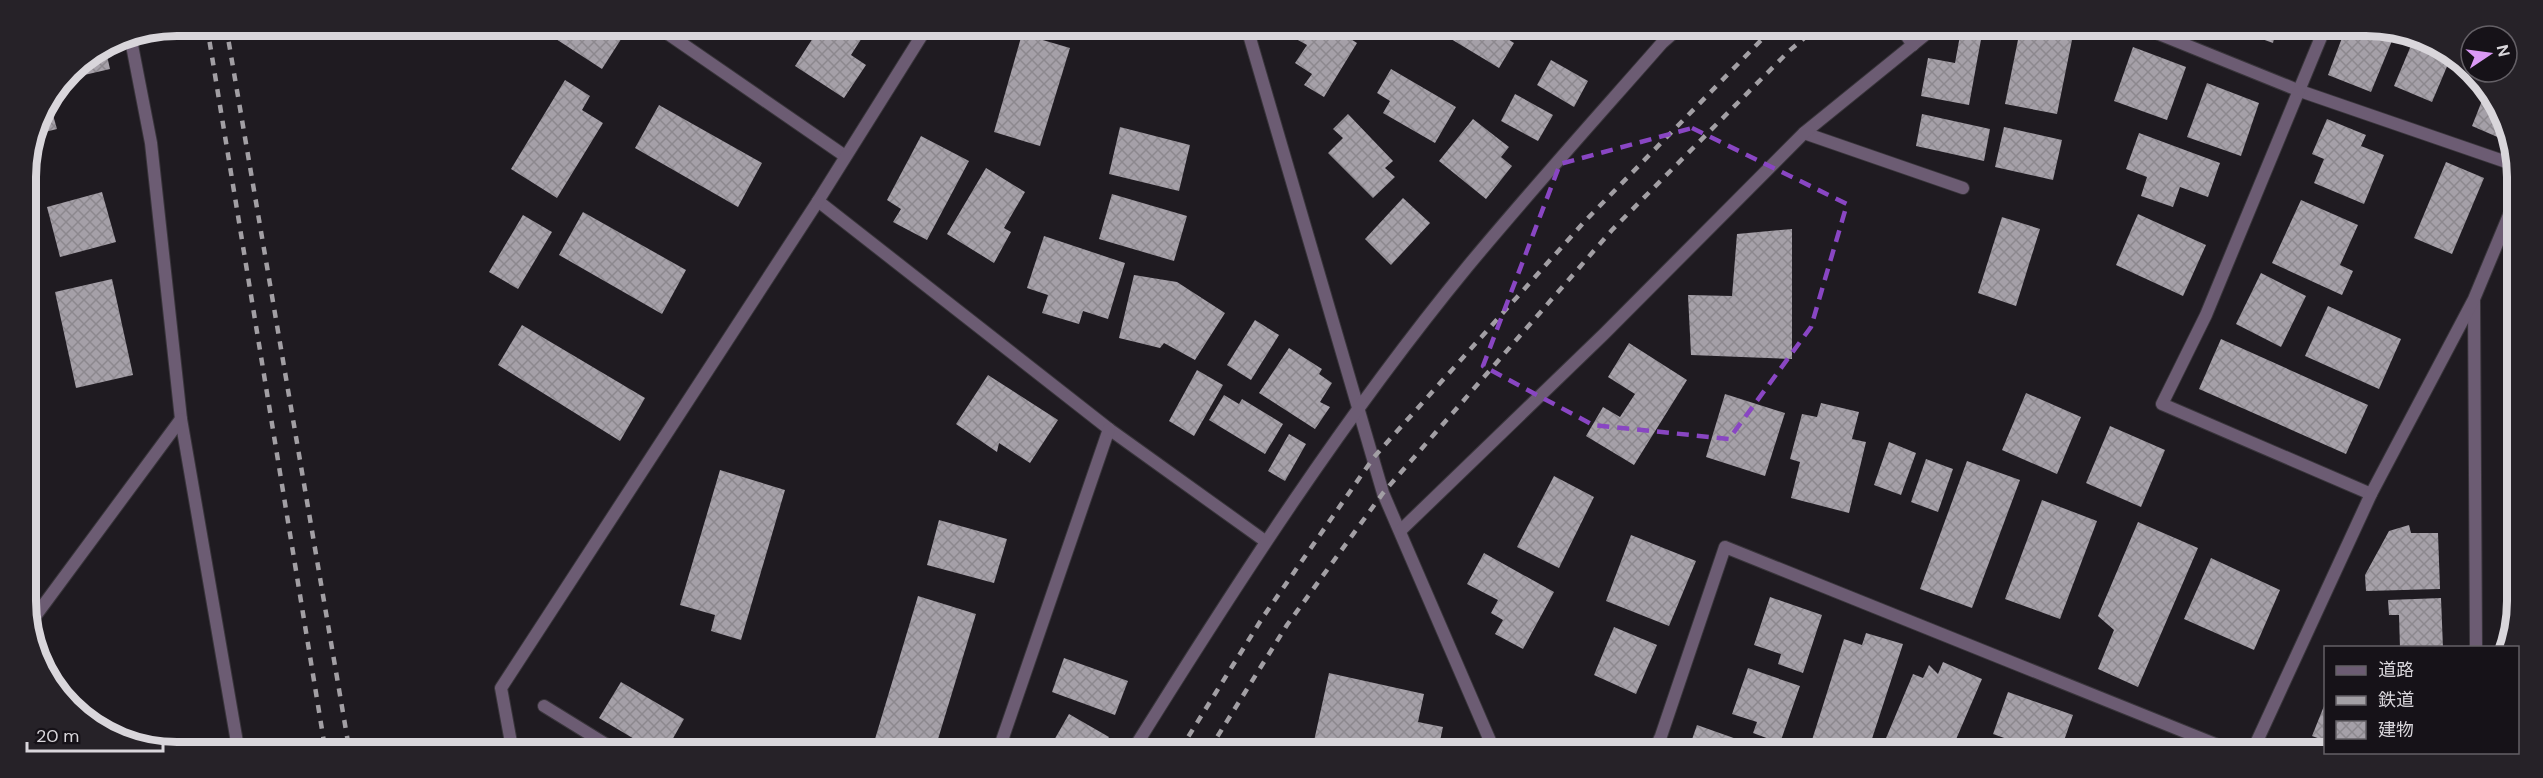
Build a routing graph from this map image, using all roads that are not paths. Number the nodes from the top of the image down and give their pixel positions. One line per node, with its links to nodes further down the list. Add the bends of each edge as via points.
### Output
1 (670, 36): 13 (street)
2 (921, 36): 13 (street)
3 (1249, 36): 19 (street)
4 (1670, 36): 19 (street, via 1468,266)
5 (1907, 36): 10 (street)
6 (1924, 36): 10 (street)
7 (2164, 36): 11 (street)
8 (2322, 36): 11 (street)
9 (132, 43): 20 (street, via 151,143)
10 (1913, 45): 12 (street)
11 (2300, 91): 14 (street); 22 (street, via 2206,315 2163,404)
12 (1804, 133): 15 (street); 23 (street)
13 (845, 156): 16 (street)
14 (2506, 162)
15 (1963, 188)
16 (818, 201): 21 (street); 29 (street, via 501,688)
17 (2507, 220): 18 (street)
18 (2474, 299): 22 (street); 26 (street)
19 (1359, 410): 23 (street, via 1383,493); 24 (street)
20 (181, 419): 25 (street); 28 (street)
21 (1109, 429): 24 (street); 31 (street)
22 (2371, 494): 36 (street)
23 (1400, 531): 33 (street)
24 (1266, 541): 32 (street)
25 (37, 614)
26 (2476, 646)
27 (544, 706): 30 (street)
28 (237, 742)
29 (511, 742)
30 (602, 742)
31 (1001, 742)
32 (1138, 742)
33 (1491, 742)
34 (1658, 742): 35 (street, via 1725,547)
35 (2210, 742)
36 (2257, 742)

